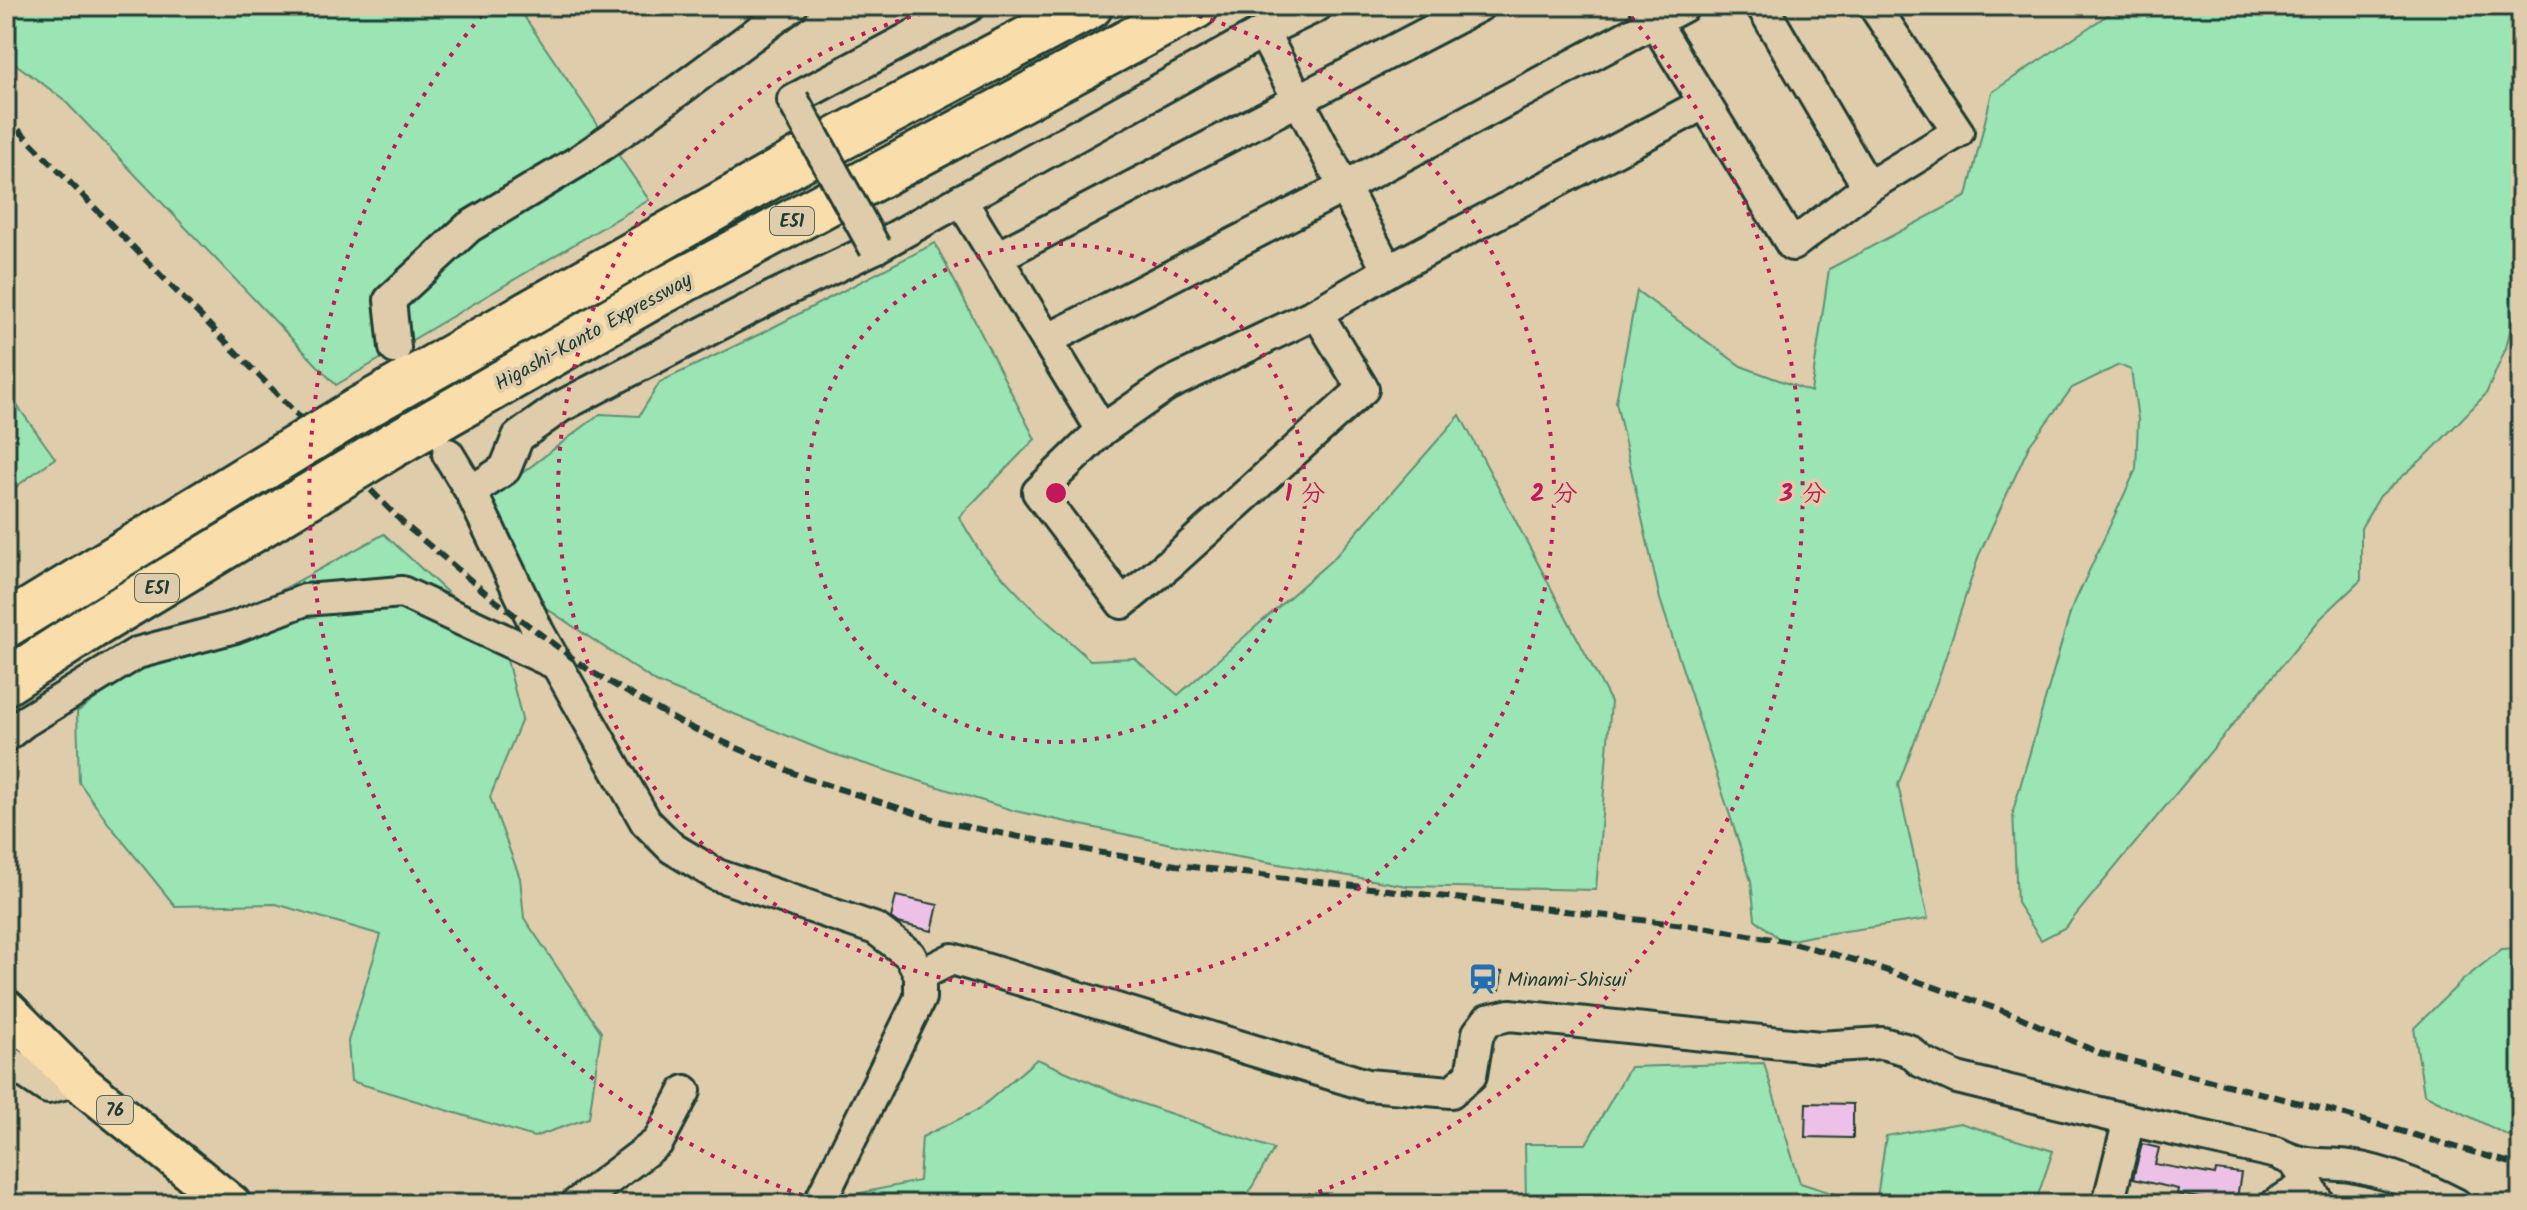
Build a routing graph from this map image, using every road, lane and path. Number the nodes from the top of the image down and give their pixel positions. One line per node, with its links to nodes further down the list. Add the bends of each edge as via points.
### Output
1 (792, 6): 22 (street, via 643,117 469,227 390,300)
2 (969, 6): 17 (street, bridge, via 793,100)
3 (1090, 6): 26 (highway, E51, bridge, via 810,154 360,409)
4 (1196, 6): 28 (highway, Higashi-Kanto Expressway / E51, bridge, via 659,293 393,445)
5 (1317, 6): 11 (street)
6 (1479, 6): 12 (street)
7 (1684, 6): 10 (street)
8 (1762, 6): 15 (street)
9 (1886, 11): 15 (street, via 1958,132)
10 (1650, 13): 13 (street); 14 (street)
11 (1263, 32): 12 (street); 16 (street)
12 (1299, 101): 14 (street); 18 (street)
13 (1705, 103): 15 (street, via 1792,245); 19 (street)
14 (1344, 187): 19 (street); 21 (street)
15 (1868, 187)
16 (961, 200): 17 (street); 18 (street)
17 (875, 248): 25 (street, via 560,407 518,437 505,469)
18 (997, 257): 21 (street)
19 (1388, 271): 20 (street)
20 (1317, 313): 23 (street, via 1167,385); 23 (street, via 1363,389 1122,603 1038,492)
21 (1047, 340): 23 (street)
22 (395, 348)
23 (1102, 430)
24 (448, 454): 25 (street)
25 (471, 492): 27 (street)
26 (6, 625)
27 (556, 664): 29 (street, via 402,592 305,600 235,627 137,653); 30 (street, via 646,822 672,848 717,875 876,929 910,955)
28 (6, 682)
29 (6, 736)
30 (920, 975): 35 (street, via 952,959 1367,1085 1451,1092 1471,1075 1478,1033 1488,1020 1510,1015 1820,1047 1882,1043 1908,1050 1957,1078); 39 (street, via 920,998)
31 (6, 1009): 33 (main road, 76)
32 (6, 1060): 33 (street, via 48,1088)
33 (77, 1080): 37 (main road, 76)
34 (685, 1091): 38 (street, via 658,1142)
35 (2129, 1120): 36 (street, via 2277,1153); 40 (street)
36 (2307, 1184): 41 (street); 42 (street, via 2350,1166 2420,1185)
37 (231, 1204)
38 (576, 1204)
39 (819, 1204)
40 (2108, 1204)
41 (2276, 1204)
42 (2456, 1204)

